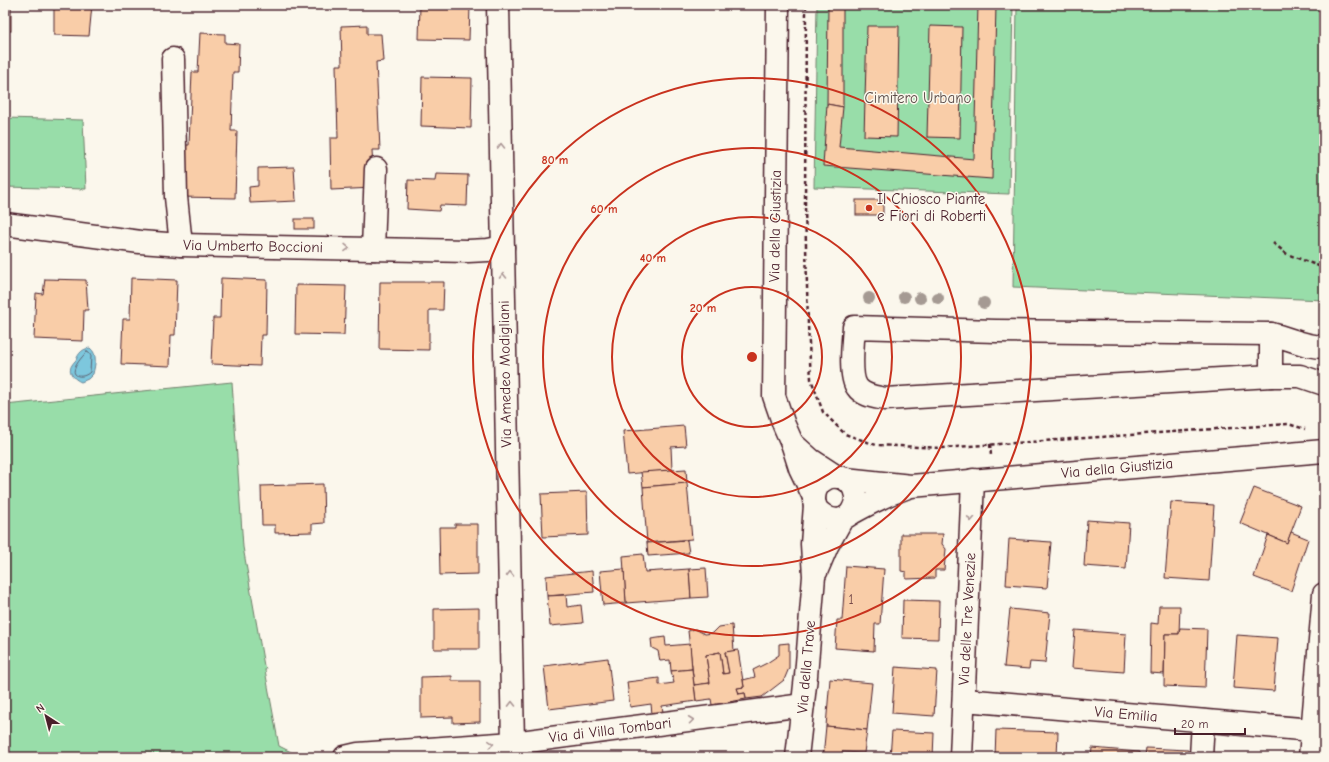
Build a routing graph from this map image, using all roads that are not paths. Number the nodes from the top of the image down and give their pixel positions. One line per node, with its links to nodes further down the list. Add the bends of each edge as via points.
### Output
1 (498, 5): 7 (street, Via Amedeo Modigliani, one-way to 1)
2 (778, 5): 13 (street, Via della Giustizia, via 774,396)
3 (173, 59): 6 (street, via 176,197)
4 (376, 169): 8 (street)
5 (5, 224): 6 (street, Via Umberto Boccioni)
6 (181, 245): 8 (street, Via Umberto Boccioni, one-way to 8)
7 (503, 248): 8 (street, Via Umberto Boccioni, via 468,251); 26 (street, Via Amedeo Modigliani, one-way to 7)
8 (373, 249)
9 (1271, 334): 10 (street, via 1302,344); 11 (street); 11 (street, via 854,327 852,374 857,387 869,396 885,399)
10 (1324, 347)
11 (1271, 376): 12 (street, via 1300,376)
12 (1324, 384)
13 (792, 443): 15 (street, Via della Giustizia, via 811,460); 18 (street, Via della Giustizia)
14 (1324, 451): 16 (street, Via della Giustizia)
15 (841, 478): 17 (street, Via della Giustizia); 18 (street, Via della Giustizia, via 828,478 821,482 816,489); 19 (street, Via della Giustizia, via 852,484 856,491 855,508)
16 (973, 480): 17 (street, Via della Giustizia); 22 (street, Via delle Tre Venezie, one-way to 22)
17 (911, 486): 19 (street, Via della Giustizia)
18 (815, 501): 19 (street, Via della Giustizia, via 819,512 826,518 834,520); 20 (street, Via della Trave, via 812,544)
19 (846, 516): 20 (street, Via della Trave, via 827,546)
20 (814, 576): 23 (street, Via della Trave)
21 (1324, 594): 25 (street)
22 (964, 700): 24 (street, Via Emilia); 29 (street, Via delle Tre Venezie)
23 (802, 705): 26 (street, Via di Villa Tombari, one-way to 23); 28 (street, Via della Trave)
24 (1203, 720): 25 (street, Via Emilia); 30 (street)
25 (1318, 731): 31 (street)
26 (513, 742): 27 (street, Via di Villa Tombari, one-way to 26)
27 (345, 757)
28 (797, 757)
29 (961, 757)
30 (1201, 757)
31 (1310, 757)

